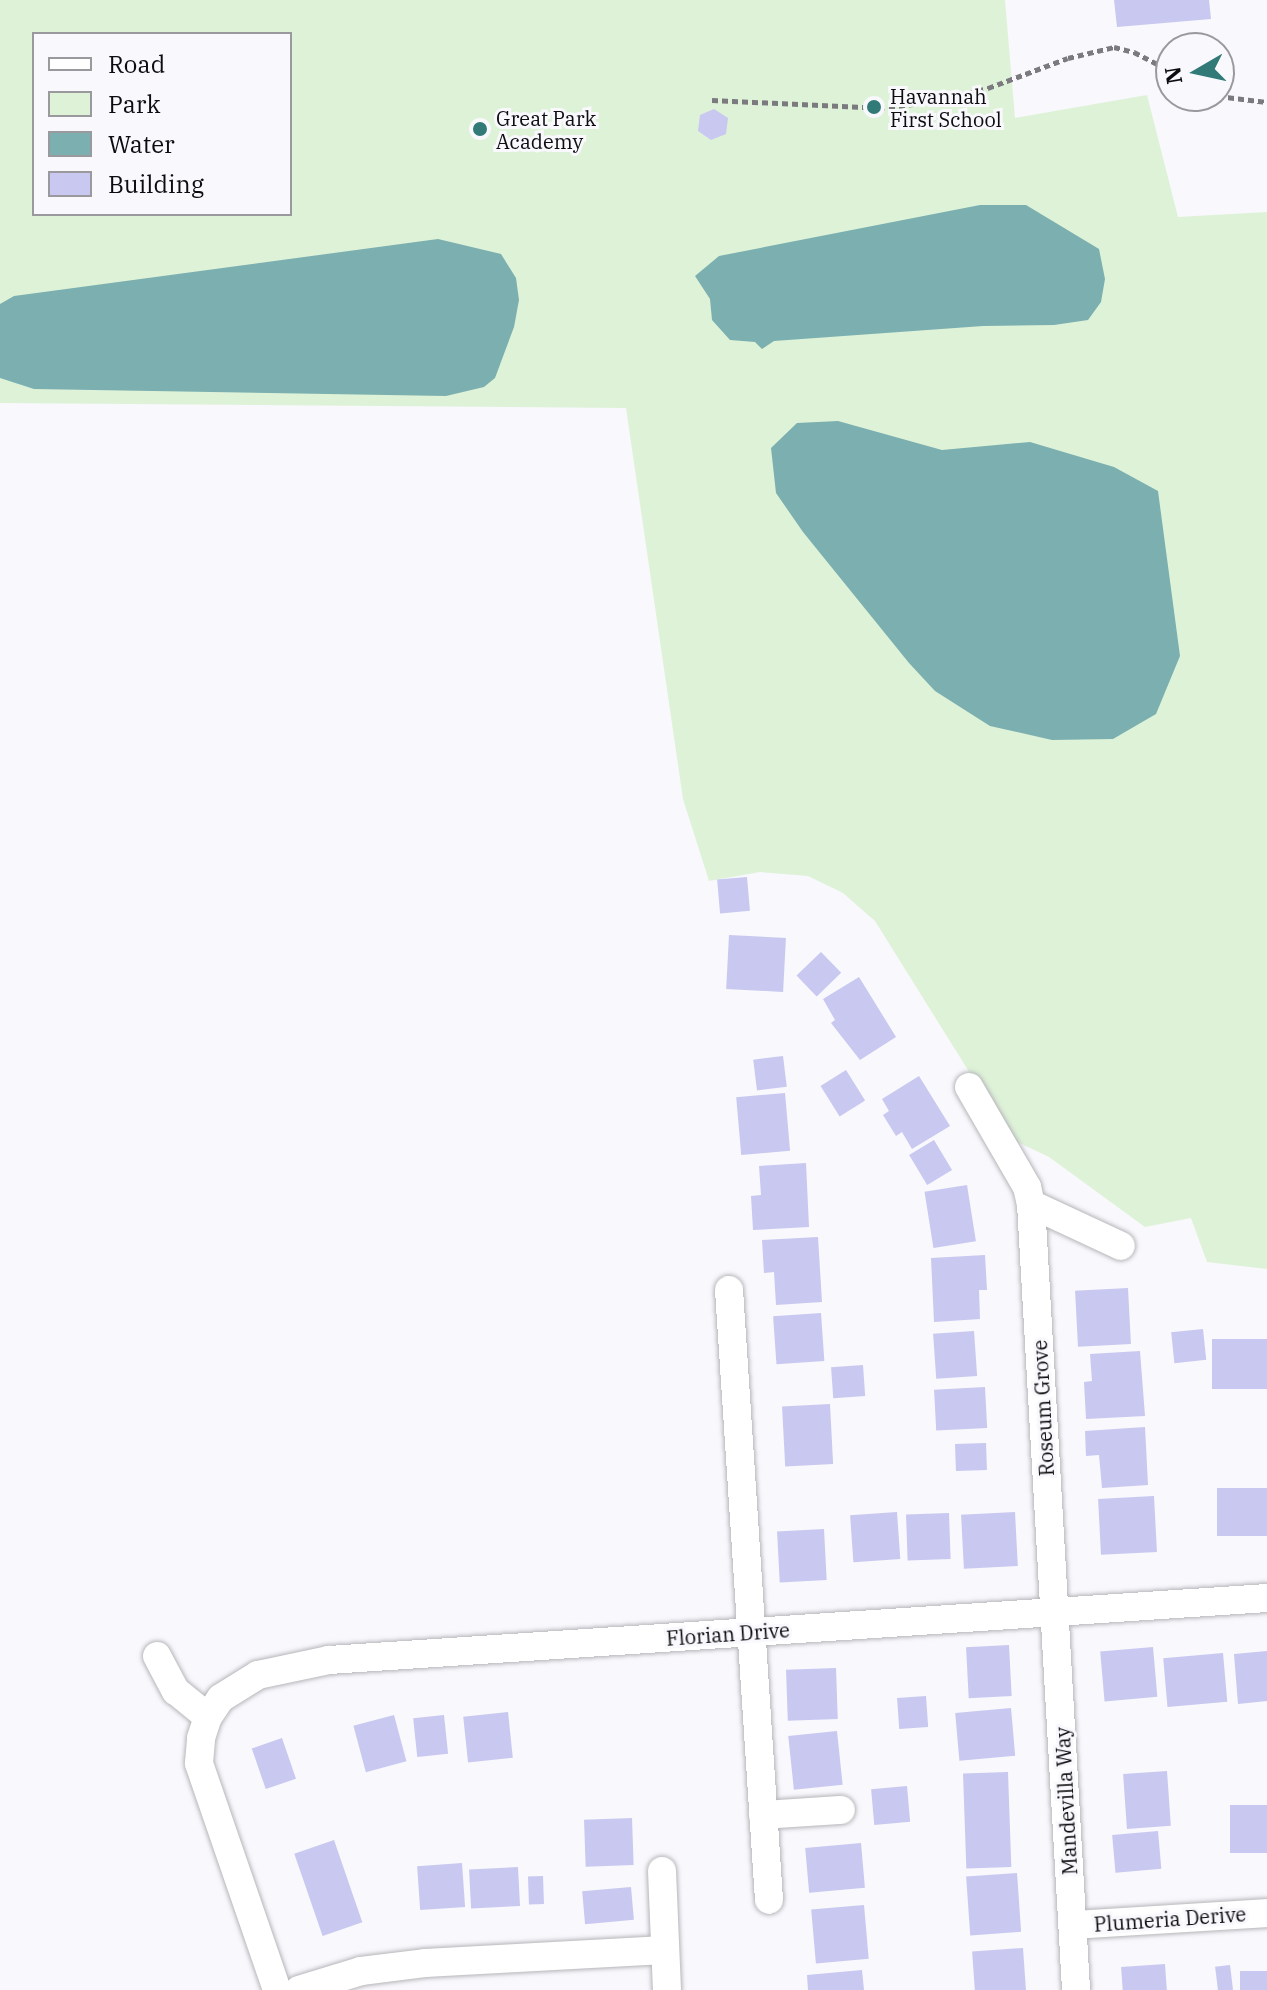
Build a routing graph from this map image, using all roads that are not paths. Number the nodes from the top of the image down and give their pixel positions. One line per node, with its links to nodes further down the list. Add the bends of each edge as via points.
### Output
1 (969, 1087): 2 (street, Roseum Grove, via 1027,1187)
2 (1031, 1204): 3 (street); 6 (street, Roseum Grove)
3 (1121, 1246)
4 (729, 1290): 7 (street)
5 (1267, 1598): 6 (street, Florian Drive)
6 (1055, 1612): 7 (street, Florian Drive); 15 (street, Mandevilla Way)
7 (751, 1632): 9 (street, Florian Drive, via 329,1660 247,1680 221,1698); 11 (street)
8 (157, 1656): 9 (street, via 176,1691)
9 (208, 1717): 17 (street, via 199,1763)
10 (841, 1810): 11 (street)
11 (763, 1815): 13 (street)
12 (662, 1871): 16 (street)
13 (769, 1900)
14 (1267, 1913): 15 (street, Plumeria Derive)
15 (1073, 1925): 20 (street, Mandevilla Way)
16 (665, 1950): 18 (street, via 425,1963 361,1971); 19 (street)
17 (277, 1990)
18 (299, 1990)
19 (667, 1990)
20 (1076, 1990)

